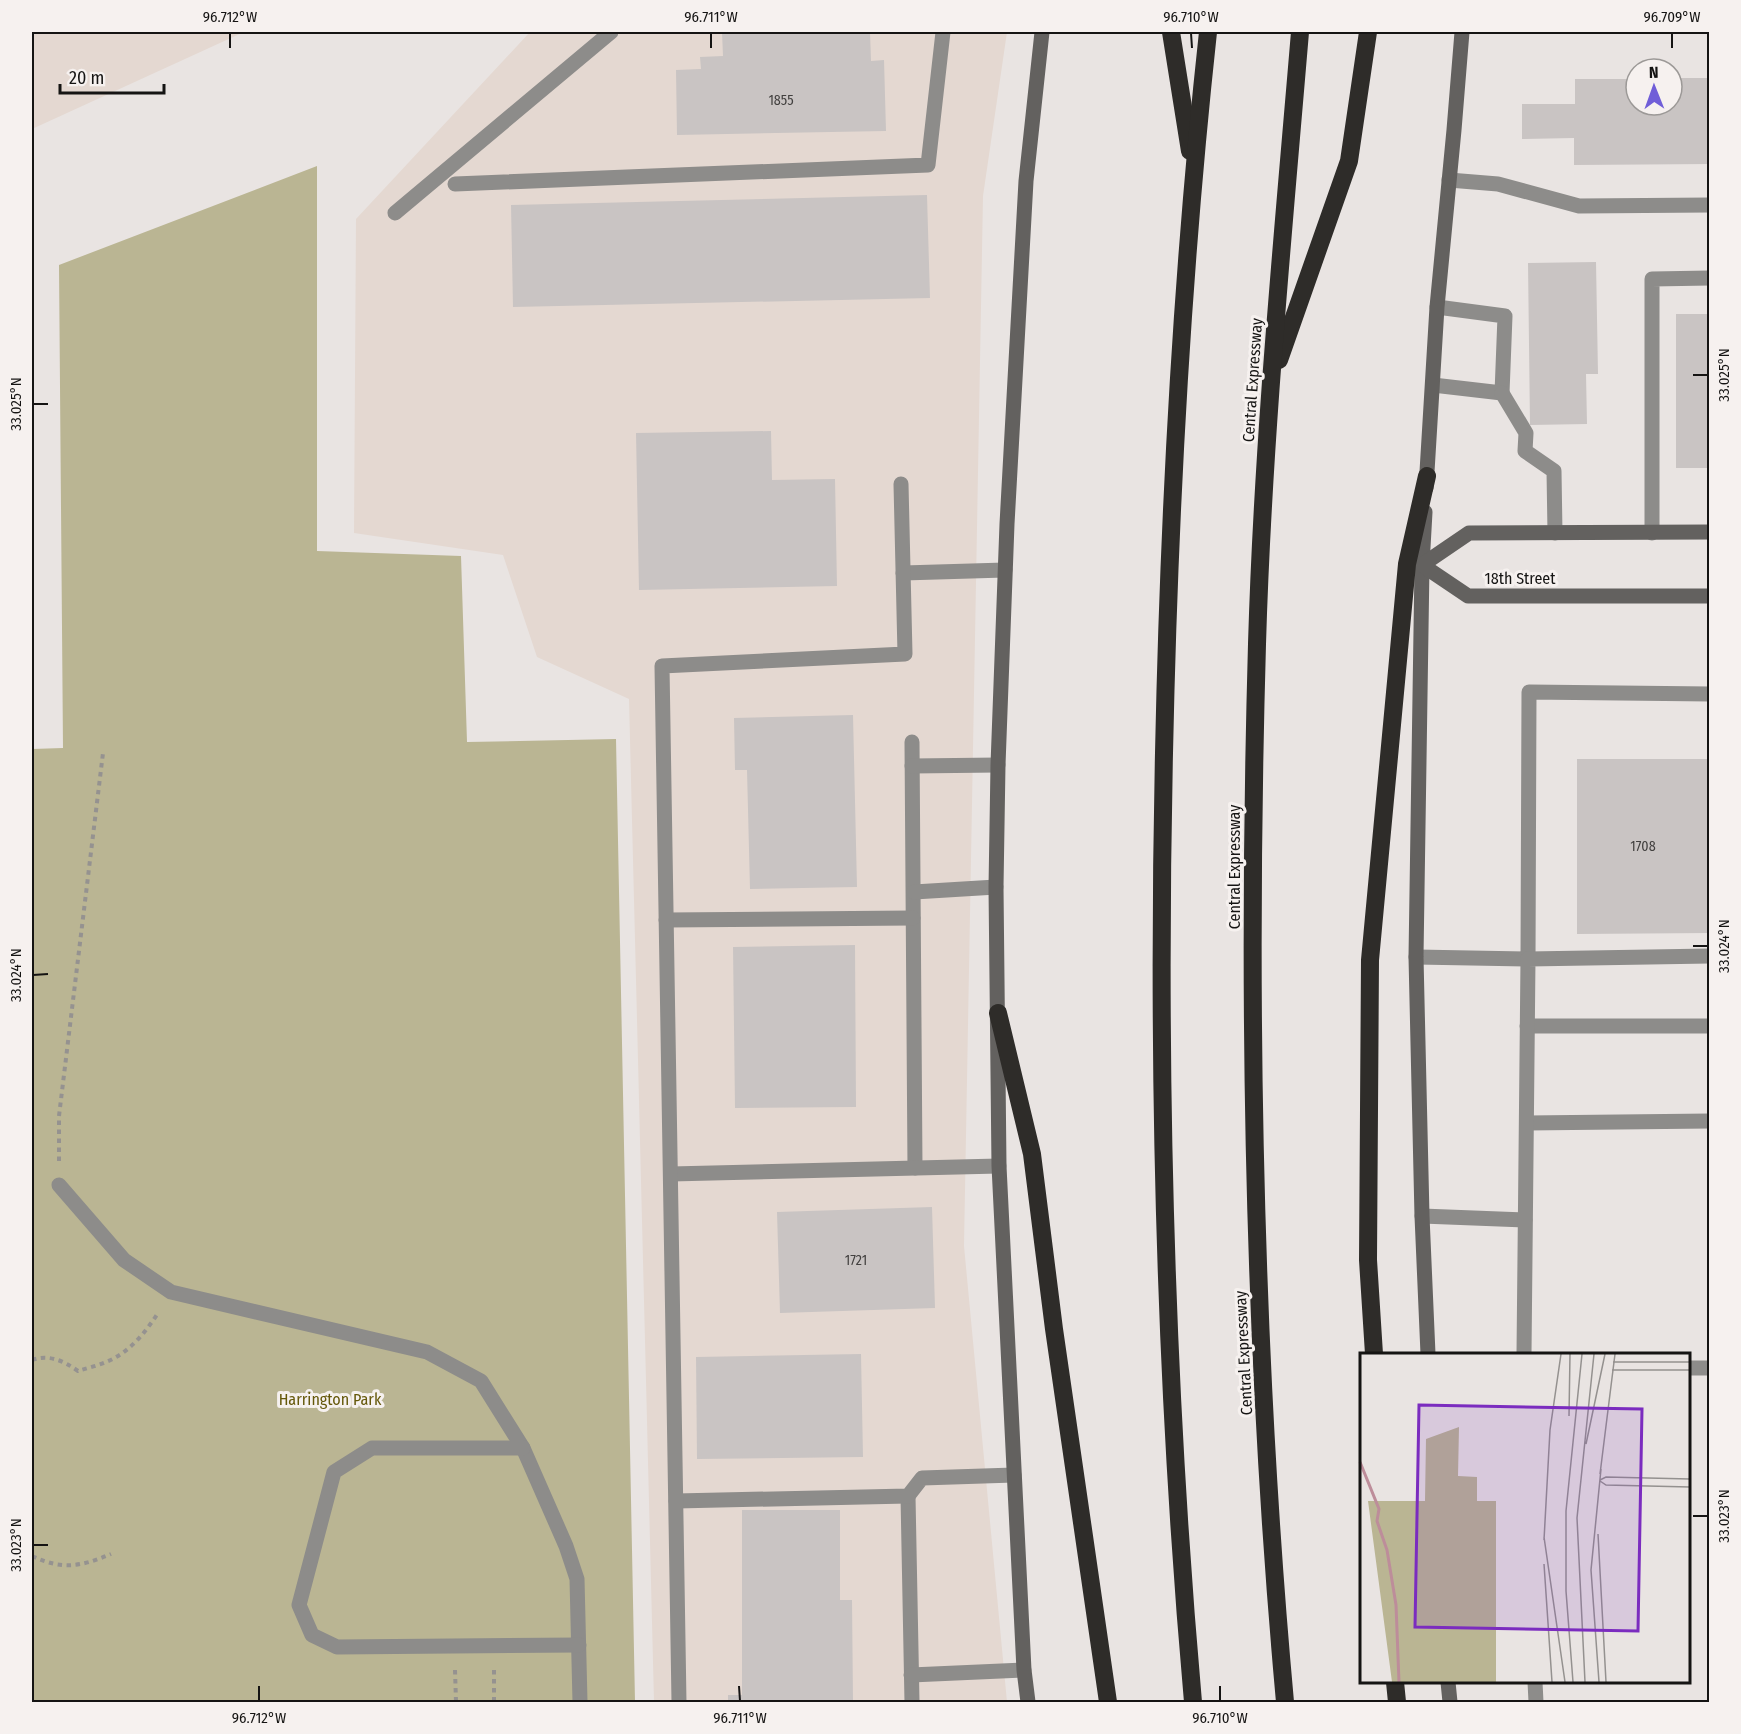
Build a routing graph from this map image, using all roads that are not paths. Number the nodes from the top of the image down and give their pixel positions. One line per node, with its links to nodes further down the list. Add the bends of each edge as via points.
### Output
1 (611, 32): 13 (lane)
2 (943, 32): 11 (lane, via 928,165)
3 (1042, 32): 25 (main road, via 1026,181)
4 (1171, 32): 9 (highway)
5 (1208, 32): 9 (highway)
6 (1300, 32): 16 (highway, Central Expressway)
7 (1368, 32): 16 (highway, via 1349,161)
8 (1462, 32): 10 (main road)
9 (1194, 178): 70 (highway, via 1168,589 1161,1042 1168,1318)
10 (1449, 180): 12 (lane, via 1498,184 1579,206); 15 (main road)
11 (455, 184)
12 (1710, 205)
13 (395, 213)
14 (1710, 278): 23 (lane, via 1652,279)
15 (1437, 307): 17 (main road); 18 (lane, via 1505,316)
16 (1270, 384): 71 (highway, Central Expressway, via 1257,642 1253,1073 1257,1261)
17 (1432, 385): 18 (lane); 19 (main road)
18 (1502, 393): 22 (lane, via 1526,433 1525,451 1554,471)
19 (1427, 476): 24 (main road); 50 (highway, via 1407,564 1370,960 1368,1260)
20 (901, 484): 26 (lane)
21 (1710, 532): 23 (main road)
22 (1555, 533): 23 (main road); 24 (main road, via 1469,533)
23 (1652, 533)
24 (1422, 565): 27 (main road, 18th Street, via 1468,596); 37 (main road)
25 (1005, 570): 26 (lane); 30 (main road)
26 (903, 573): 35 (lane, via 904,654 662,666)
27 (1710, 596)
28 (1710, 694): 38 (lane, via 1529,692)
29 (912, 742): 31 (lane)
30 (998, 765): 31 (lane); 32 (main road)
31 (912, 766): 33 (lane)
32 (996, 887): 33 (lane); 39 (main road)
33 (914, 892): 34 (lane)
34 (914, 918): 35 (lane); 45 (lane)
35 (666, 920): 46 (lane)
36 (1710, 956): 38 (lane)
37 (1416, 957): 38 (lane); 48 (main road)
38 (1528, 960): 40 (lane)
39 (998, 1013): 44 (main road); 69 (highway, via 1032,1154)
40 (1527, 1026): 41 (lane); 43 (lane)
41 (1710, 1026)
42 (1710, 1121): 43 (lane)
43 (1527, 1123): 49 (lane)
44 (999, 1166): 45 (lane); 56 (main road)
45 (915, 1168): 46 (lane)
46 (671, 1174): 58 (lane)
47 (59, 1185): 55 (lane, via 124,1260 171,1292 427,1352 481,1381)
48 (1422, 1216): 49 (lane); 51 (main road)
49 (1526, 1220): 52 (lane)
50 (1374, 1353)
51 (1428, 1353)
52 (1524, 1353)
53 (1690, 1368): 54 (lane)
54 (1710, 1368)
55 (523, 1448): 59 (lane, via 578,1579); 59 (lane, via 372,1448 334,1472 299,1605 312,1635 337,1647)
56 (1014, 1475): 57 (lane, via 922,1478); 60 (main road)
57 (908, 1497): 58 (lane); 61 (lane)
58 (676, 1501): 66 (lane)
59 (579, 1646): 65 (lane)
60 (1024, 1670): 61 (lane); 68 (main road)
61 (911, 1675): 67 (lane)
62 (1395, 1683): 72 (highway)
63 (1448, 1683): 73 (main road)
64 (1535, 1683): 74 (lane)
65 (580, 1702)
66 (679, 1702)
67 (912, 1702)
68 (1028, 1702)
69 (1108, 1702)
70 (1193, 1702)
71 (1285, 1702)
72 (1397, 1702)
73 (1450, 1702)
74 (1536, 1702)

